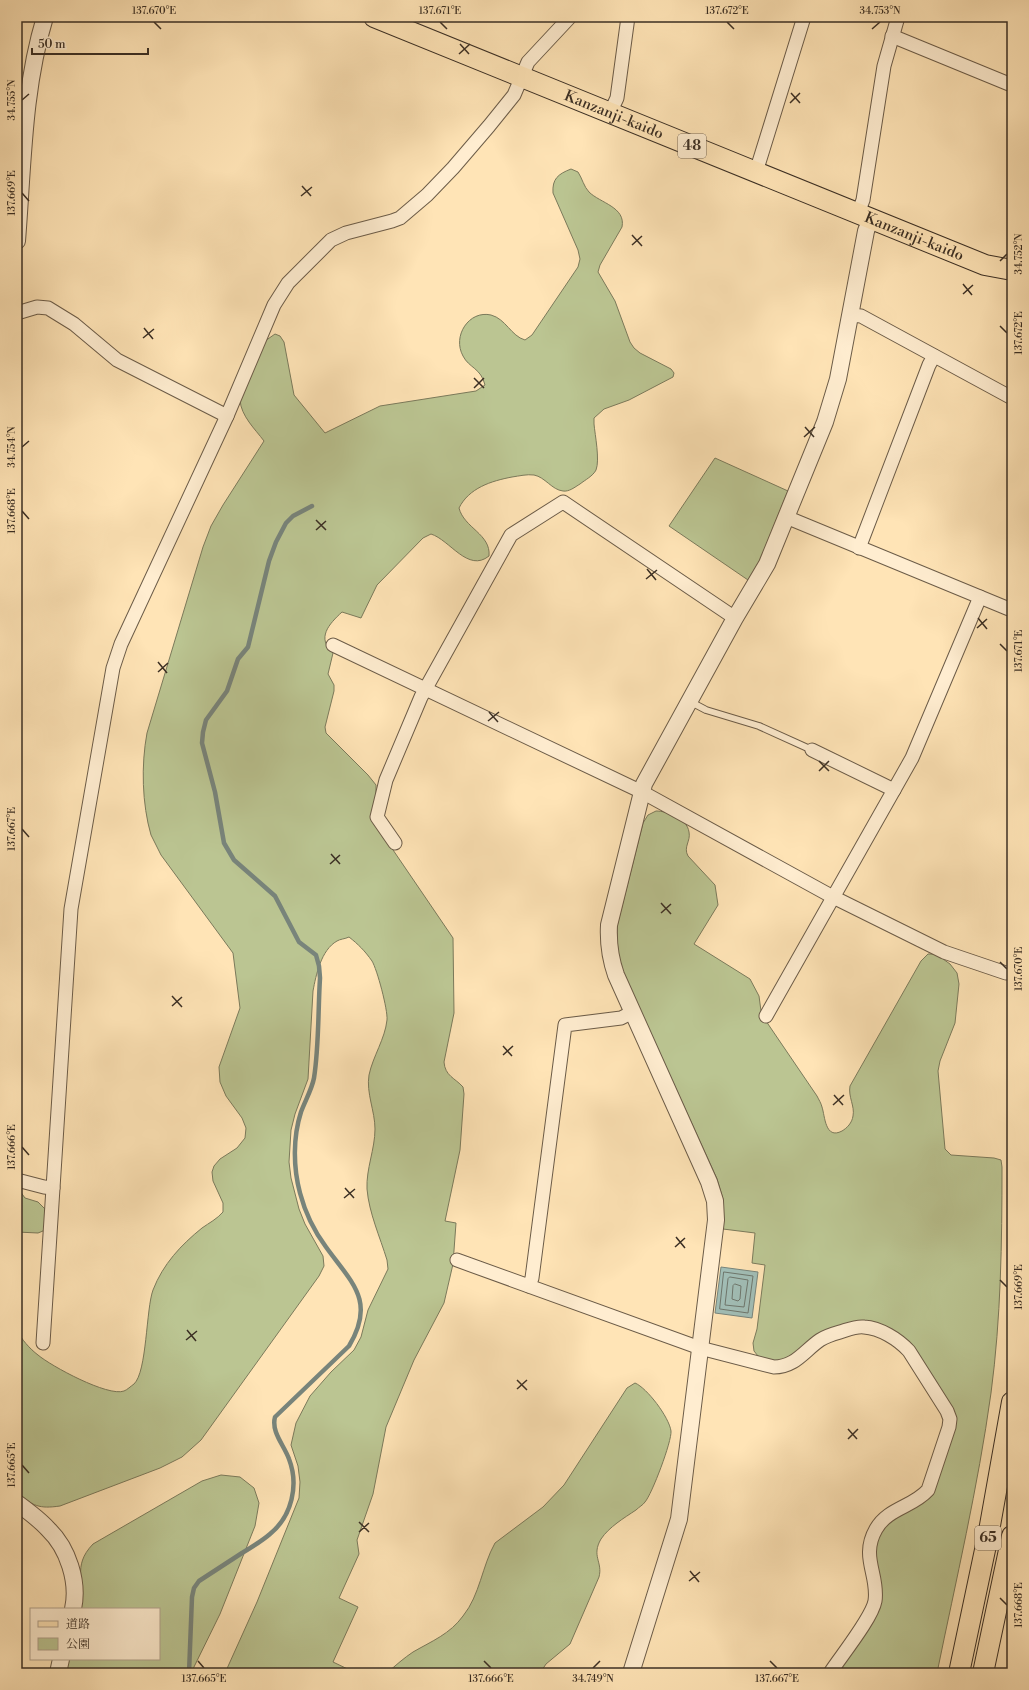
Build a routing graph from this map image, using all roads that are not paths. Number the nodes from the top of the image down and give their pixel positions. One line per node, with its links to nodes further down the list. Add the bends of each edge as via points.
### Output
1 (45, 17): 13 (street, via 35,53 29,90)
2 (374, 17): 8 (main road, Kanzanji-kaido / 48)
3 (570, 17): 8 (street, via 528,62)
4 (628, 17): 10 (street, via 617,98)
5 (804, 17): 11 (street)
6 (898, 17): 7 (street)
7 (892, 36): 9 (street); 12 (street, via 884,66 863,200)
8 (522, 77): 10 (main road, Kanzanji-kaido / 48); 19 (street, via 514,95 476,142 414,207 392,222 346,233 331,240 288,283 274,305)
9 (1012, 84)
10 (610, 113): 11 (main road, Kanzanji-kaido / 48)
11 (756, 172): 12 (main road, Kanzanji-kaido / 48)
12 (865, 216): 14 (main road, Kanzanji-kaido / 48, via 986,265); 16 (street, via 866,231)
13 (17, 241)
14 (1012, 270)
15 (17, 313): 19 (street, via 37,307 48,308 74,324 117,360)
16 (850, 315): 17 (street, via 861,316); 20 (street, via 833,400)
17 (934, 356): 18 (street); 21 (street)
18 (1012, 398)
19 (227, 416): 37 (street, via 121,644 114,668 71,909)
20 (786, 517): 21 (street); 24 (street, via 767,564)
21 (859, 548): 22 (street)
22 (980, 597): 23 (street); 29 (street, via 912,758)
23 (1012, 609)
24 (735, 618): 26 (street, via 563,502 511,536); 27 (street)
25 (333, 645): 26 (street)
26 (425, 689): 30 (street); 31 (street, via 386,780 378,817)
27 (689, 701): 28 (lane, via 706,710 759,726); 30 (street)
28 (812, 750): 29 (street)
29 (894, 790): 32 (street)
30 (642, 792): 32 (street); 34 (street, via 609,925 608,942 616,975)
31 (395, 843)
32 (833, 897): 33 (street, via 944,952); 35 (street)
33 (1012, 974)
34 (633, 1012): 39 (street, via 621,1018 565,1025); 41 (street, via 709,1182 715,1201 716,1220)
35 (766, 1016)
36 (17, 1180): 37 (street)
37 (53, 1188): 40 (street)
38 (457, 1260): 39 (street)
39 (529, 1286): 41 (street)
40 (42, 1343)
41 (700, 1348): 48 (street, via 679,1519); 49 (street, via 782,1367 790,1365 813,1345 832,1334 864,1327 874,1329 902,1343 909,1351 950,1419 928,1490 922,1497 892,1512 883,1520 871,1539 869,1562 875,1591 873,1608)
42 (1012, 1402): 50 (main road, 65, via 991,1525)
43 (17, 1503): 45 (street, via 49,1530 67,1557 74,1589)
44 (1012, 1536): 51 (main road, 65)
45 (73, 1608)
46 (61, 1660): 47 (street)
47 (58, 1673)
48 (631, 1673)
49 (830, 1673)
50 (960, 1673)
51 (983, 1673)

